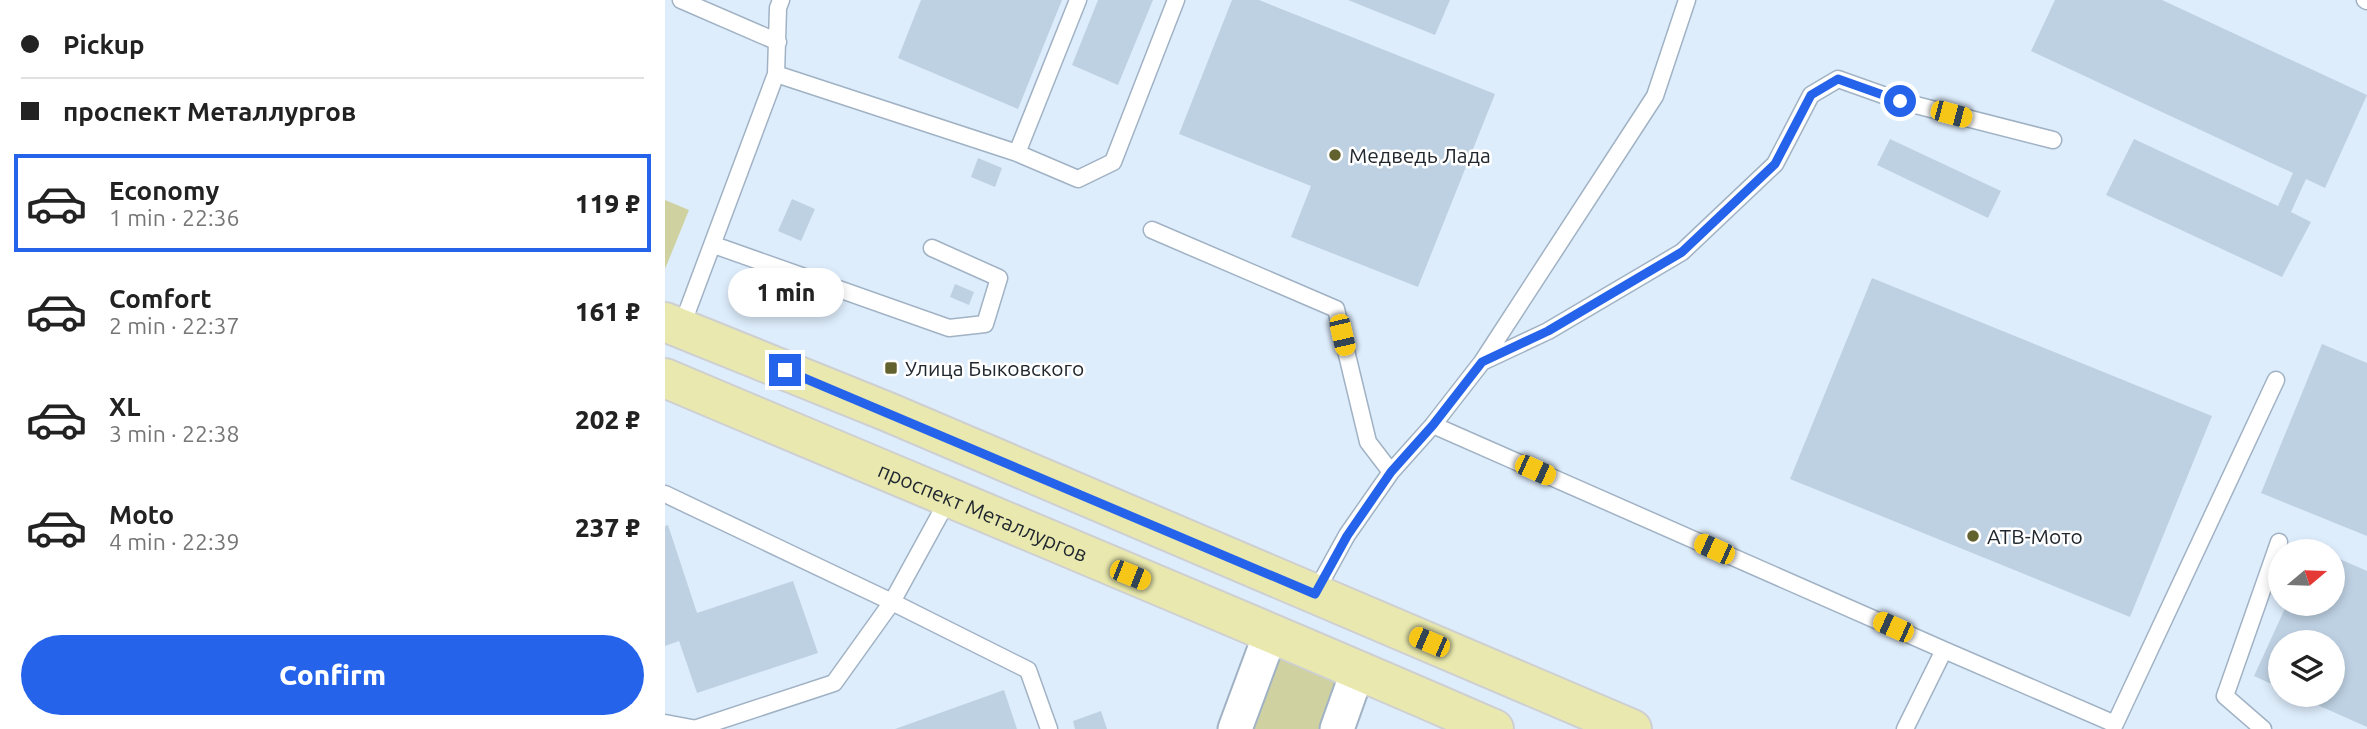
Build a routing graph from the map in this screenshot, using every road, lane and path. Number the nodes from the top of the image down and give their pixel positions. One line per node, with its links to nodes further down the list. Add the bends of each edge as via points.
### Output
1 (681, 0): 6 (lane)
2 (781, 0): 6 (lane)
3 (1078, 0): 9 (lane)
4 (1176, 0): 9 (lane, via 1113,162 1078,179)
5 (1687, 0): 14 (lane, via 1655,96)
6 (778, 42): 7 (lane)
7 (776, 74): 9 (lane); 11 (lane)
8 (2053, 140): 14 (lane, via 1900,101 1838,79 1811,95 1775,164 1682,252 1548,331)
9 (1017, 153)
10 (1153, 230): 18 (lane, via 1336,309 1368,442)
11 (714, 245): 12 (lane, via 949,328 985,324 999,278); 13 (lane)
12 (932, 248)
13 (673, 325): 22 (main road)
14 (1482, 362): 17 (lane)
15 (665, 378): 20 (main road, проспект Металлургов)
16 (2276, 380): 26 (lane, via 2115,724)
17 (1433, 425): 18 (lane); 26 (lane)
18 (1391, 472): 22 (lane)
19 (665, 494): 23 (lane)
20 (949, 498): 23 (lane); 25 (main road, проспект Металлургов)
21 (2268, 573): 36 (lane, via 2225,696)
22 (1304, 589): 24 (main road); 25 (main road)
23 (892, 602): 29 (lane, via 834,682); 30 (lane, via 1028,670)
24 (1378, 620): 27 (main road); 34 (main road)
25 (1271, 632): 27 (main road, проспект Металлургов); 31 (street)
26 (1944, 650): 35 (lane)
27 (1358, 670): 32 (street); 33 (main road, проспект Металлургов)
28 (665, 723): 29 (lane)
29 (697, 729)
30 (1049, 729)
31 (1235, 729)
32 (1337, 729)
33 (1494, 729)
34 (1632, 729)
35 (1905, 729)
36 (2263, 729)

